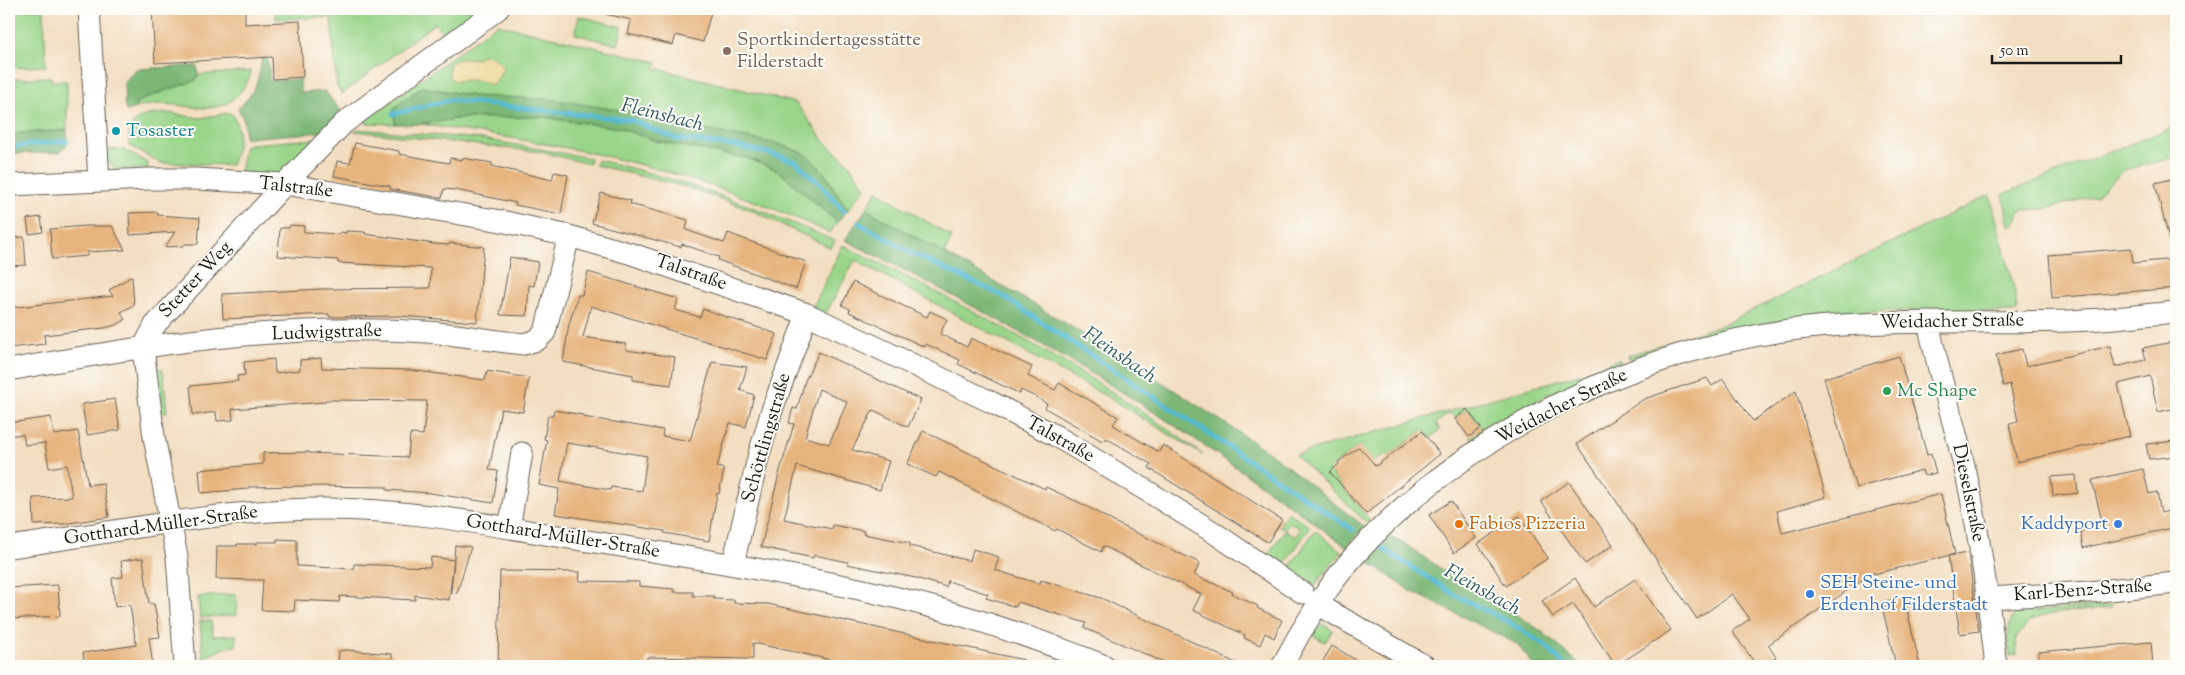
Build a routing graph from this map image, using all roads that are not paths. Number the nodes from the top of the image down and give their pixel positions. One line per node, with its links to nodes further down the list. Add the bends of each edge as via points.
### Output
1 (89, 9): 3 (street)
2 (498, 9): 4 (street, Stetter Weg, via 344,123)
3 (100, 181): 4 (street, Talstraße, via 196,179); 5 (street, Talstraße)
4 (284, 184): 6 (street, Talstraße, via 435,208); 10 (street, Stetter Weg, via 155,325)
5 (9, 186)
6 (569, 236): 8 (street, Talstraße, via 632,254); 10 (street, Ludwigstraße, via 545,332 537,340 524,344 425,332 339,331 214,339)
7 (2176, 312): 9 (street, Weidacher Straße, via 2069,321)
8 (807, 314): 16 (street, Schöttlingstraße, via 758,458); 19 (street, Talstraße, via 1056,436 1210,530)
9 (1928, 322): 18 (street, Dieselstraße, via 1966,476); 19 (street, Weidacher Straße, via 1798,329 1742,338 1663,360 1583,392 1494,441 1458,465 1375,534)
10 (143, 348): 11 (street, Ludwigstraße); 13 (street, via 154,437)
11 (9, 370)
12 (522, 453): 14 (street)
13 (172, 522): 14 (street, Gotthard-Müller-Straße, via 321,509 430,516); 15 (street, Gotthard-Müller-Straße); 20 (street)
14 (509, 528): 16 (street, Gotthard-Müller-Straße)
15 (9, 547)
16 (733, 564): 21 (street, Gotthard-Müller-Straße, via 862,589 1006,629)
17 (2176, 583): 18 (street, Karl-Benz-Straße)
18 (1989, 598): 24 (street, Dieselstraße)
19 (1311, 599): 22 (street, Weidacher Straße); 23 (street, Talstraße)
20 (185, 666)
21 (1105, 666)
22 (1282, 666)
23 (1425, 666)
24 (1996, 666)

